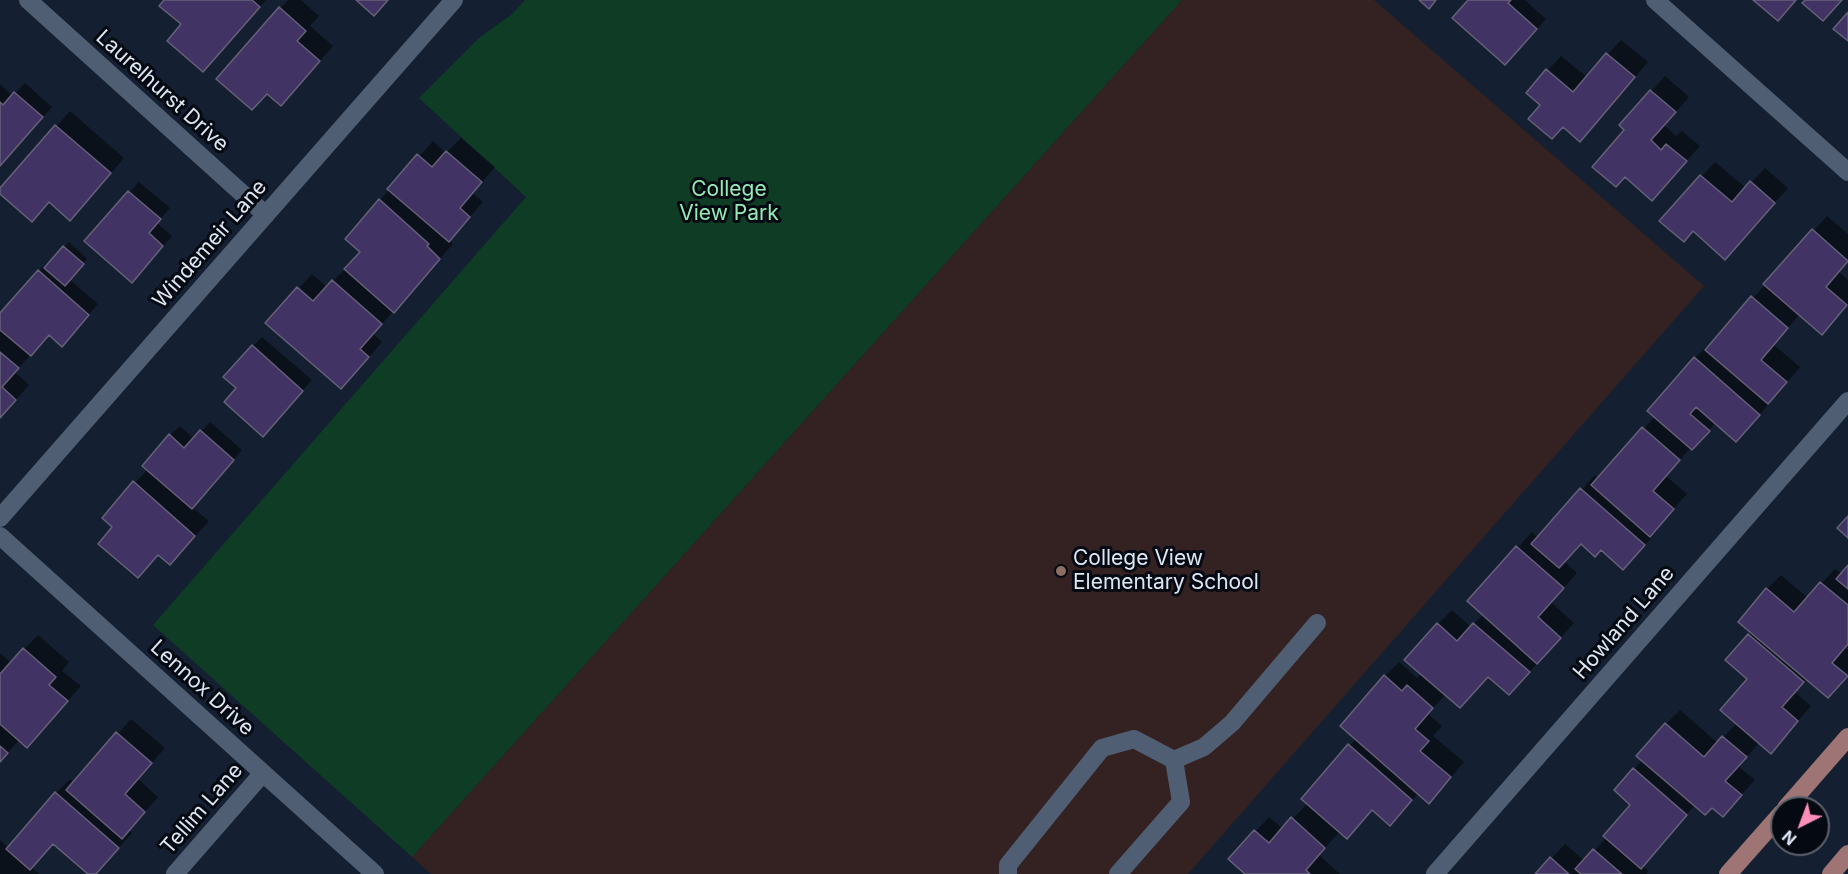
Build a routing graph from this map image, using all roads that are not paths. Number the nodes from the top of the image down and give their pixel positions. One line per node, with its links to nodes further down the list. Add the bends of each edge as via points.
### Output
1 (28, 0): 5 (street, Laurelhurst Drive)
2 (454, 0): 5 (street, Windemeir Lane)
3 (1655, 0): 4 (street)
4 (1848, 171)
5 (266, 215): 7 (street, Windemeir Lane)
6 (1848, 401): 20 (street, Howland Lane)
7 (0, 518)
8 (0, 536): 12 (street, Lennox Drive)
9 (1317, 623): 11 (street, via 1232,723 1204,747)
10 (1848, 737): 13 (main road)
11 (1174, 760): 18 (street, via 1134,739 1102,748 1008,865); 19 (street, via 1181,802)
12 (263, 773): 16 (street, Tellim Lane); 17 (street, Lennox Drive)
13 (1796, 796)
14 (1770, 827): 21 (main road)
15 (1848, 854): 22 (main road)
16 (175, 874)
17 (375, 874)
18 (1008, 874)
19 (1118, 874)
20 (1435, 874)
21 (1728, 874)
22 (1831, 874)

